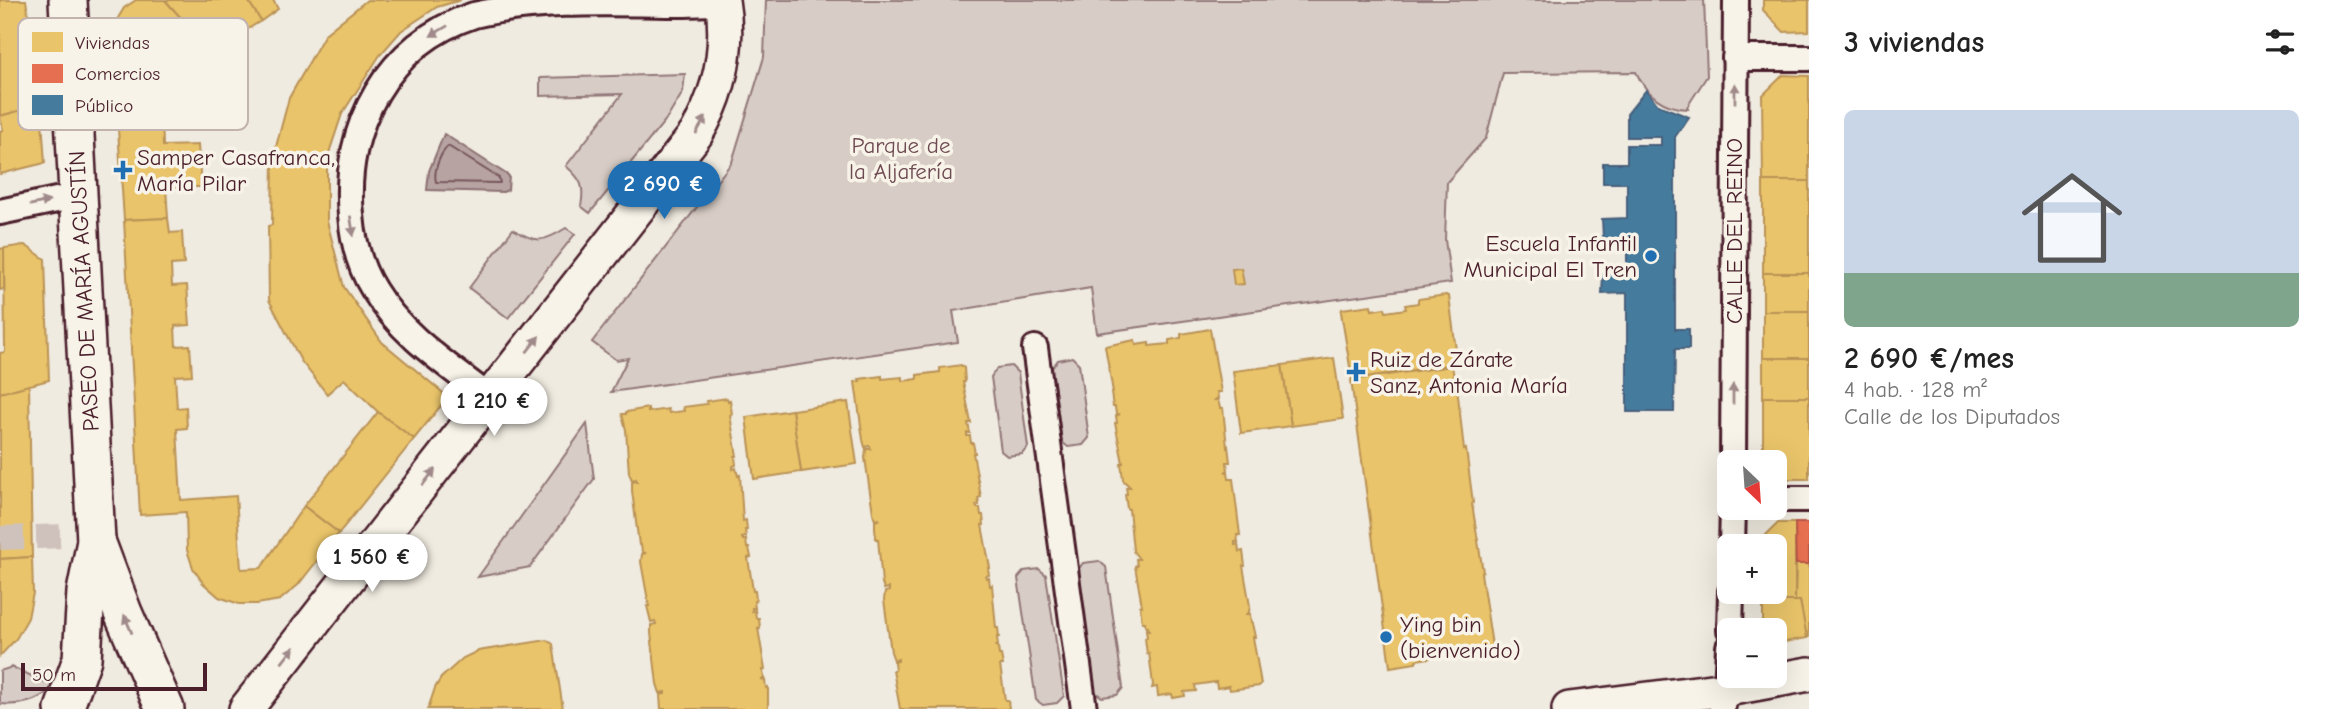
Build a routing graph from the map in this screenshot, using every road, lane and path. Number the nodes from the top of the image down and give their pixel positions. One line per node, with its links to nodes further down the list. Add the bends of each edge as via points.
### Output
1 (68, 0): 4 (main road, PASEO DE MARÍA AGUSTÍN)
2 (1736, 0): 5 (street, CALLE DEL REINO)
3 (722, 1): 11 (main road, one-way to 3, via 696,134 721,74); 11 (street, one-way to 11, via 554,2 475,14 427,39 378,88 363,115 349,176 352,230 363,270 396,321)
4 (69, 18)
5 (1735, 58): 6 (street); 12 (street, CALLE DEL REINO, one-way to 5)
6 (1809, 58)
7 (76, 130): 8 (main road, PASEO DE MARÍA AGUSTÍN)
8 (80, 195): 9 (street, one-way to 8); 15 (main road, PASEO DE MARÍA AGUSTÍN)
9 (0, 212)
10 (1035, 348): 21 (street)
11 (490, 398): 20 (main road, one-way to 11)
12 (1733, 450)
13 (1787, 499): 14 (street)
14 (1809, 499)
15 (96, 541): 18 (main road, PASEO DE MARÍA AGUSTÍN, via 86,592 82,659); 19 (main road, PASEO DE MARÍA AGUSTÍN, one-way to 15)
16 (1809, 674): 17 (main road)
17 (1724, 699): 22 (main road)
18 (64, 709)
19 (165, 709)
20 (246, 709)
21 (1084, 709)
22 (1569, 709)

